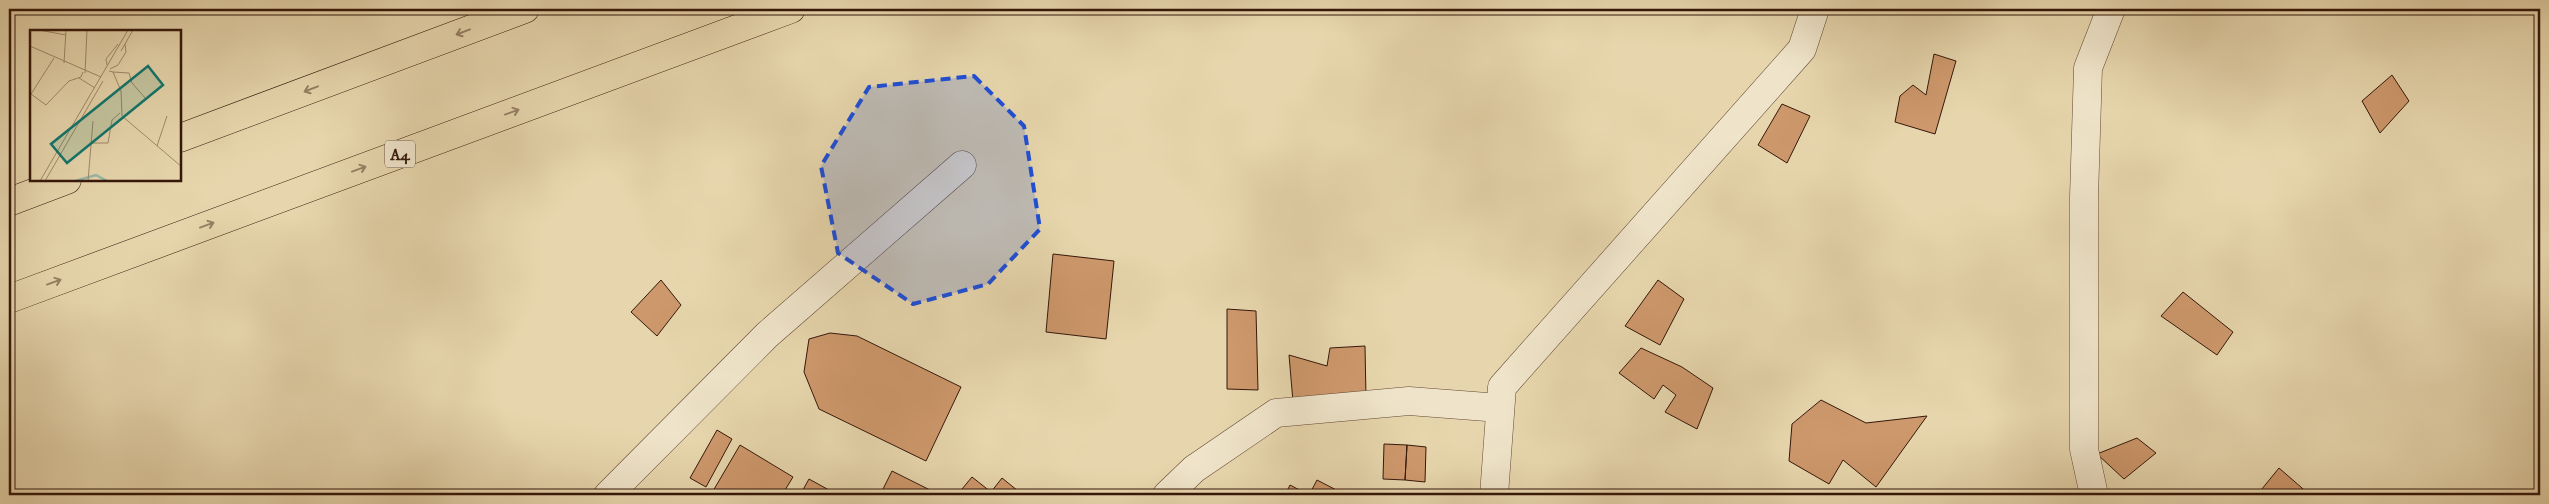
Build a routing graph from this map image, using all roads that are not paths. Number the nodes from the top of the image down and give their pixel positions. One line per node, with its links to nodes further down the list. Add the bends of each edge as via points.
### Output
1 (525, 9): 5 (highway, one-way to 5)
2 (790, 9): 9 (highway, A4, one-way to 2)
3 (1815, 9): 10 (street, via 1802,49 1502,387)
4 (2111, 9): 14 (street, via 2088,68 2084,198 2084,450)
5 (181, 138)
6 (962, 165): 11 (street, via 767,335)
7 (65, 181): 8 (highway)
8 (9, 202)
9 (9, 299)
10 (1500, 408): 12 (street, via 1409,401 1276,413 1194,469); 13 (street)
11 (624, 491)
12 (1167, 495)
13 (1494, 495)
14 (2094, 495)

